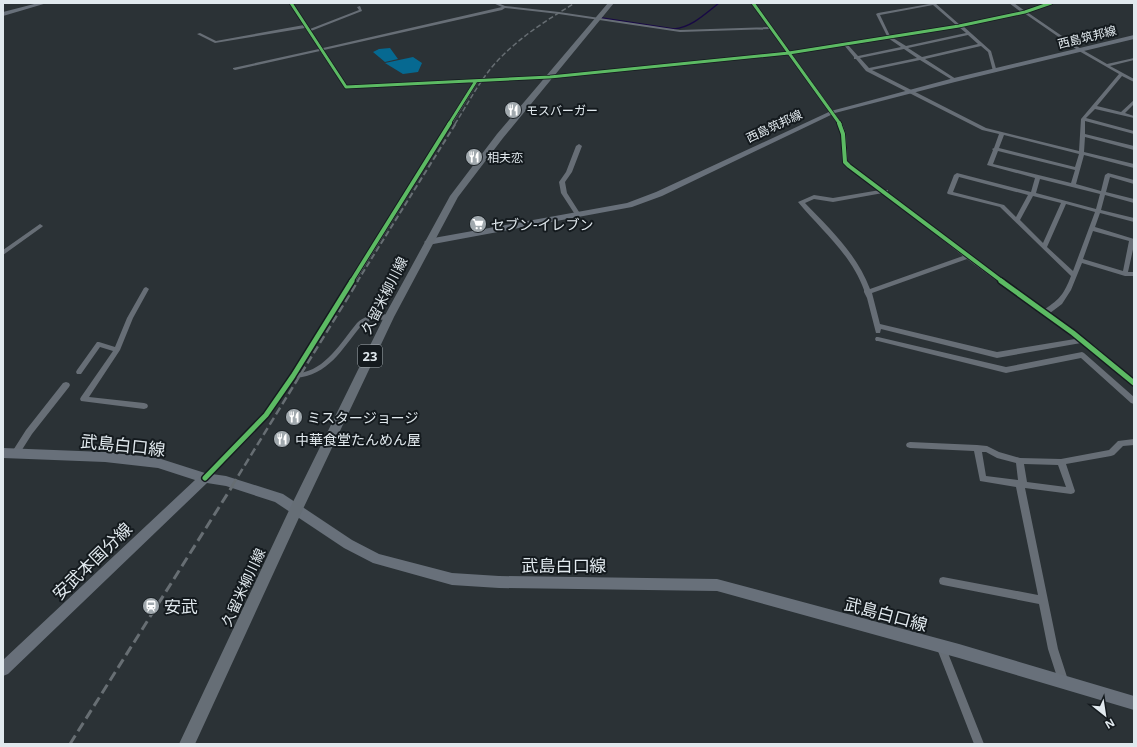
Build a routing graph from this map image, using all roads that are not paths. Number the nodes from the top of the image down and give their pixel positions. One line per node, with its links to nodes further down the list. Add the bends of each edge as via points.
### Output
1 (44, 3): 12 (main road)
2 (292, 3): 16 (street)
3 (495, 3): 9 (street)
4 (611, 3): 14 (main road, 久留米柳川線 / 23)
5 (753, 3): 17 (street)
6 (1011, 3): 10 (street)
7 (1052, 3): 10 (street)
8 (359, 7): 13 (street, via 361,10)
9 (504, 7): 14 (street); 25 (street)
10 (1024, 12): 15 (street); 26 (street)
11 (336, 13): 13 (street)
12 (3, 14)
13 (345, 16): 16 (street)
14 (598, 18): 17 (street, via 680,31); 36 (main road, 久留米柳川線 / 23)
15 (959, 26): 19 (street); 20 (street); 20 (street, via 934,4 878,14)
16 (308, 28): 18 (street, via 215,42); 25 (street)
17 (771, 28): 27 (street)
18 (199, 34)
19 (968, 34): 23 (street); 24 (street)
20 (889, 37): 22 (street); 24 (street)
21 (1134, 37): 26 (main road, 西島筑邦線)
22 (845, 44): 27 (street); 28 (street)
23 (980, 45): 29 (street); 34 (street, via 990,52)
24 (905, 47): 28 (street); 29 (street)
25 (322, 49): 32 (street); 38 (street, via 346,87)
26 (1080, 50): 31 (street); 34 (main road, 西島筑邦線)
27 (789, 53): 36 (street); 43 (street)
28 (856, 58): 33 (street)
29 (922, 58): 33 (street); 37 (street)
30 (1134, 59): 31 (street)
31 (1107, 66): 35 (street)
32 (235, 69)
33 (868, 70): 40 (street)
34 (995, 71): 37 (main road, 西島筑邦線)
35 (1122, 74): 39 (street); 42 (street)
36 (550, 77): 38 (street); 73 (main road, 久留米柳川線 / 23, via 454,196)
37 (954, 80): 40 (main road, 西島筑邦線)
38 (476, 81): 89 (street)
39 (1134, 81)
40 (909, 92): 43 (main road, 西島筑邦線); 48 (street, via 984,129)
41 (1134, 101): 44 (street)
42 (1094, 107): 44 (street); 46 (street)
43 (833, 112): 61 (street, via 844,131 845,162); 67 (main road, 西島筑邦線, via 657,194 629,205)
44 (1122, 114): 45 (street)
45 (1134, 118)
46 (1083, 119): 47 (street); 49 (street)
47 (1134, 133)
48 (1002, 134): 52 (street); 53 (street)
49 (1083, 135): 51 (street); 53 (street)
50 (578, 146): 67 (street, via 569,172 562,182 564,193)
51 (1134, 148)
52 (996, 149): 56 (street); 58 (street, via 990,165)
53 (1082, 152): 54 (street); 56 (street)
54 (1112, 161): 55 (street); 57 (street)
55 (1134, 166)
56 (1078, 169): 60 (street)
57 (1108, 175): 59 (street); 62 (street)
58 (1038, 177): 60 (street); 63 (street)
59 (1134, 182)
60 (1073, 185): 62 (street)
61 (886, 191): 76 (street); 82 (street, via 832,200 814,197 800,202 828,230 857,268)
62 (1103, 193): 64 (street); 66 (street)
63 (1032, 194): 65 (street); 69 (street); 69 (street, via 957,175 950,193 1002,206)
64 (1134, 201)
65 (1064, 202): 66 (street); 74 (street)
66 (1098, 210): 68 (street); 71 (street)
67 (578, 215): 73 (main road, 西島筑邦線)
68 (1134, 220)
69 (1017, 221): 74 (street)
70 (40, 226): 75 (street)
71 (1091, 228): 72 (street); 77 (street)
72 (1133, 241): 78 (street)
73 (428, 242): 84 (main road, 久留米柳川線 / 23)
74 (1044, 246): 80 (street)
75 (3, 253)
76 (968, 256): 82 (street); 83 (street)
77 (1080, 260): 78 (street); 80 (street)
78 (1125, 274): 79 (street)
79 (1134, 274)
80 (1074, 276): 83 (street, via 1060,302)
81 (146, 289): 87 (street)
82 (867, 292): 85 (street)
83 (1046, 312): 86 (street)
84 (389, 317): 89 (street, via 375,316 362,322 321,369 311,374); 102 (main road, 久留米柳川線 / 23)
85 (878, 332): 86 (street, via 997,356); 92 (street, via 1006,370 1082,355)
86 (1081, 340): 90 (street)
87 (117, 350): 88 (street, via 99,344); 93 (street, via 84,399)
88 (79, 372)
89 (293, 376): 100 (street, via 266,415)
90 (1134, 383)
91 (66, 385): 97 (street)
92 (1134, 401)
93 (144, 406)
94 (1134, 442): 99 (street, via 1121,443 1110,453)
95 (910, 445): 96 (street)
96 (977, 448): 98 (street, via 988,449 997,455); 101 (street, via 983,480)
97 (9, 454): 100 (main road, 武島白口線, via 158,463)
98 (1020, 461): 99 (street); 101 (street)
99 (1060, 462): 101 (street, via 1071,491)
100 (205, 478): 102 (main road, 武島白口線, via 226,481 279,498); 106 (main road, 安武本国分線)
101 (1021, 485): 104 (street)
102 (297, 508): 105 (main road, 武島白口線, via 348,544 377,559 452,579 716,585); 109 (main road, 久留米柳川線 / 23)
103 (944, 581): 104 (street)
104 (1043, 600): 107 (street, via 1053,649)
105 (940, 646): 107 (main road, 武島白口線); 110 (street)
106 (3, 669)
107 (1064, 683): 108 (main road, 武島白口線)
108 (1134, 703)
109 (187, 744)
110 (979, 744)

